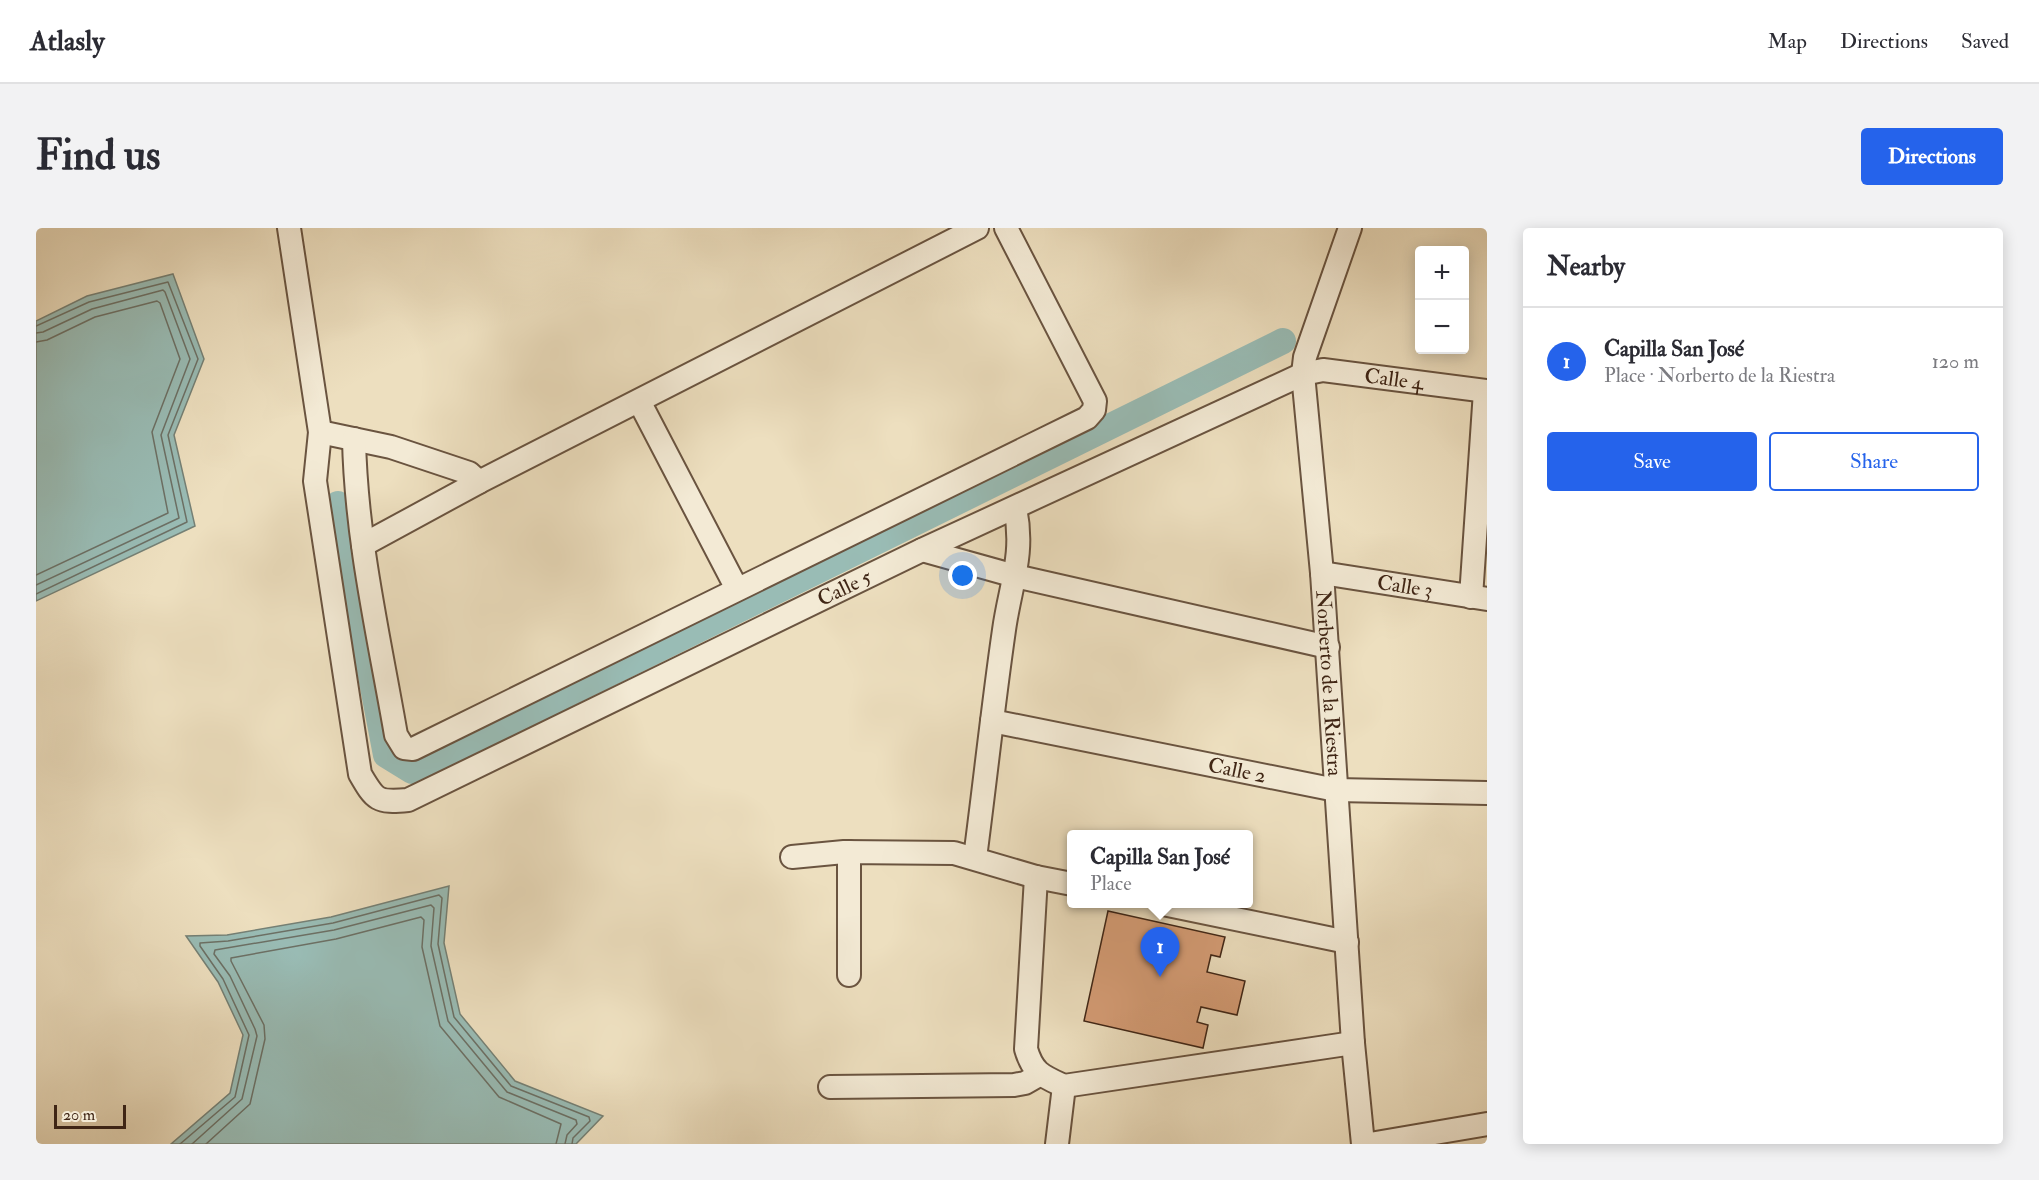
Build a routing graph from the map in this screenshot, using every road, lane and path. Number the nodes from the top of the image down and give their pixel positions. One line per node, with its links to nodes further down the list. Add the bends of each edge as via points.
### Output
1 (289, 228): 8 (street)
2 (977, 228): 7 (street)
3 (1006, 228): 16 (street, via 1095,401 1094,410 1087,418)
4 (1350, 228): 5 (street, Norberto de la Riestra, via 1305,357)
5 (1303, 374): 6 (street, Calle 4, via 1323,370); 11 (street, Calle 5); 14 (street, Norberto de la Riestra)
6 (1486, 391): 17 (street)
7 (639, 401): 10 (street); 16 (street)
8 (320, 432): 9 (street); 13 (street, Calle 5, via 315,481 360,774 371,793 387,802 408,800)
9 (354, 439): 10 (street, via 468,472); 12 (street)
10 (479, 482): 12 (street)
11 (1015, 508): 13 (street, Calle 5); 15 (street, via 1020,529)
12 (363, 544): 16 (street, via 396,735 404,748 413,748)
13 (922, 550): 15 (street)
14 (1322, 573): 17 (street, Calle 3); 18 (street, Norberto de la Riestra)
15 (1015, 576): 18 (street); 19 (street)
16 (736, 589)
17 (1479, 598)
18 (1328, 647): 20 (street, Norberto de la Riestra)
19 (992, 721): 20 (street, Calle 2); 24 (street)
20 (1336, 790): 21 (street, Calle 2); 28 (street, Norberto de la Riestra)
21 (1487, 793)
22 (849, 852): 23 (street); 24 (street); 29 (street)
23 (792, 857)
24 (975, 858): 25 (street)
25 (1036, 877): 26 (street); 31 (street, via 1026,1049)
26 (1067, 883)
27 (1187, 908): 28 (street)
28 (1347, 942): 30 (street, Norberto de la Riestra)
29 (849, 975)
30 (1353, 1043): 32 (street); 36 (street, Norberto de la Riestra)
31 (1039, 1075): 32 (street); 33 (street, via 1014,1084)
32 (1064, 1086): 35 (street)
33 (830, 1088)
34 (1487, 1124): 37 (street)
35 (1057, 1144)
36 (1363, 1144)
37 (1370, 1144)

